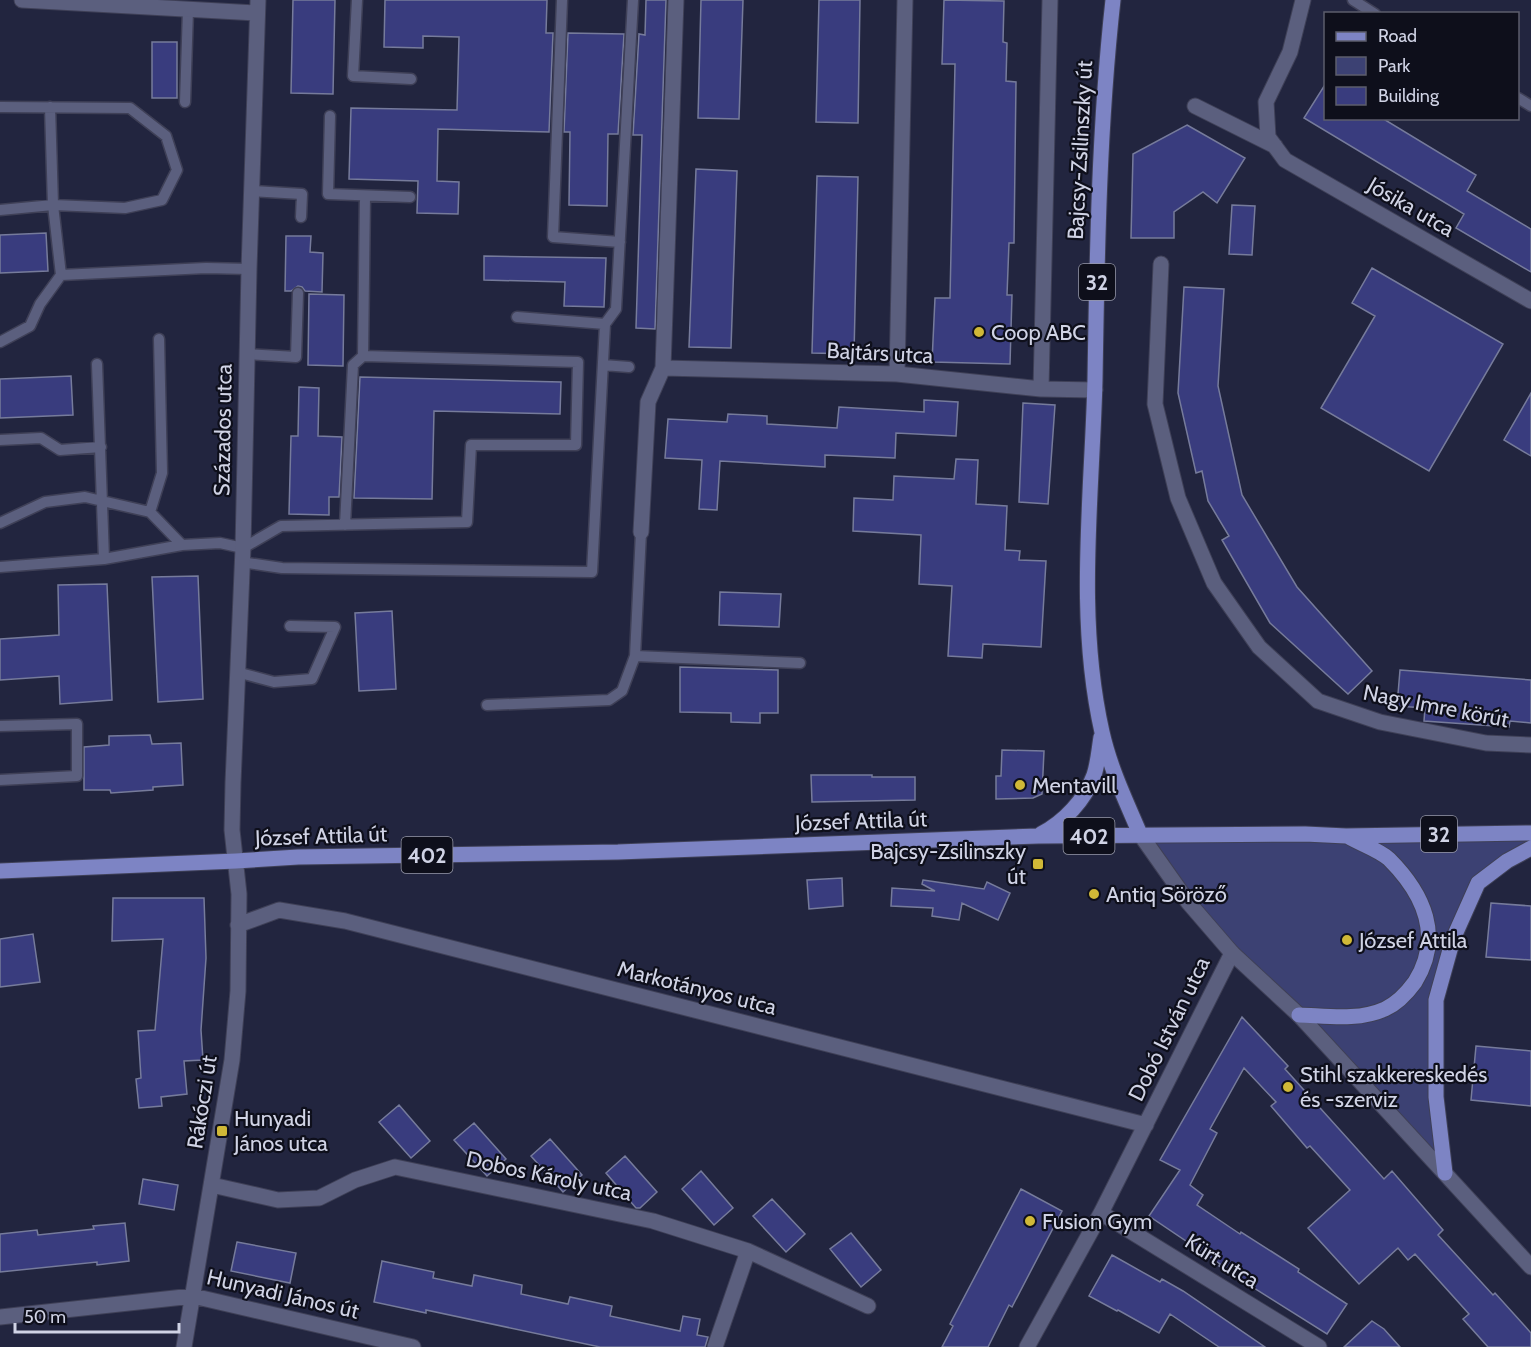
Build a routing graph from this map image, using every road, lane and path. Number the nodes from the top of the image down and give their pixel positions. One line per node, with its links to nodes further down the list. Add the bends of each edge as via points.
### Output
1 (22, 0): 12 (street)
2 (357, 0): 14 (lane, via 353,76)
3 (562, 0): 27 (lane, via 553,237)
4 (633, 0): 27 (lane)
5 (676, 0): 42 (street)
6 (905, 0): 43 (street)
7 (1050, 0): 44 (street)
8 (1113, 0): 45 (main road, Bajcsy-Zsilinszky út / 32, via 1100,174)
9 (1303, 0): 20 (street, via 1290,52 1266,102)
10 (1353, 0): 13 (lane)
11 (257, 7): 12 (street); 21 (street, Százados utca)
12 (188, 10): 15 (lane)
13 (1372, 12)
14 (411, 79)
15 (185, 102)
16 (1196, 106): 20 (street, Jósika utca)
17 (0, 107): 18 (lane)
18 (50, 107): 24 (lane); 24 (lane, via 130,108 166,136 177,170 162,200 125,208)
19 (330, 116): 22 (lane, via 328,194)
20 (1271, 141): 32 (street, Jósika utca, via 1285,160)
21 (252, 191): 26 (lane, via 302,194); 29 (street, Százados utca)
22 (365, 196): 23 (lane); 38 (lane)
23 (410, 197)
24 (53, 206): 25 (lane); 30 (lane)
25 (0, 210)
26 (301, 217)
27 (620, 242): 34 (lane, via 616,309)
28 (1161, 264): 64 (street, Nagy Imre körút, via 1155,404 1178,498 1214,583 1259,646 1318,701 1380,722 1486,743)
29 (249, 269): 30 (lane); 37 (street, Százados utca)
30 (62, 275): 36 (lane, via 40,304 30,326)
31 (298, 293): 37 (lane, via 296,357)
32 (1531, 301)
33 (517, 317): 34 (lane)
34 (605, 324): 40 (lane)
35 (159, 339): 49 (lane, via 162,473)
36 (0, 342)
37 (247, 354): 54 (street, Százados utca)
38 (363, 356): 51 (lane, via 353,365); 51 (lane, via 578,362 576,445 471,445 467,522)
39 (97, 364): 47 (lane)
40 (603, 365): 41 (lane); 54 (lane, via 592,572 282,568)
41 (628, 367)
42 (663, 368): 43 (street, Bajtárs utca); 52 (street, via 648,402)
43 (897, 374): 44 (street, Bajtárs utca)
44 (1041, 389): 45 (street, Bajtárs utca)
45 (1095, 390): 63 (main road, Bajcsy-Zsilinszky út / 32, via 1088,633)
46 (0, 440): 47 (lane, via 41,438 60,450)
47 (101, 447): 48 (lane)
48 (101, 501): 49 (lane); 50 (lane, via 85,497 45,502); 55 (lane)
49 (150, 512): 53 (lane)
50 (0, 524)
51 (345, 525): 54 (lane, via 281,526)
52 (641, 532): 58 (lane)
53 (182, 546): 54 (lane, via 220,543); 55 (lane)
54 (242, 555): 71 (street, Százados utca, via 232,830)
55 (104, 559): 56 (lane)
56 (0, 567)
57 (290, 626): 60 (lane, via 335,627 312,679 274,682)
58 (635, 656): 59 (lane); 61 (lane, via 622,691 609,700)
59 (800, 663)
60 (244, 674)
61 (487, 705)
62 (0, 726): 65 (lane, via 76,724 77,753 77,776)
63 (1102, 733): 67 (main road, Bajcsy-Zsilinszky út / 32); 68 (main road, via 1094,775 1080,801 1058,826)
64 (1531, 745)
65 (0, 780)
66 (1531, 833): 69 (main road, 32)
67 (1140, 834): 68 (main road, József Attila út / 402); 69 (main road, 32); 74 (street, via 1188,902)
68 (1038, 836): 71 (main road, József Attila út / 402)
69 (1346, 836): 75 (main road, via 1387,857 1403,875 1428,923 1430,942 1424,967 1406,995 1386,1009 1358,1017)
70 (1531, 848): 77 (main road, via 1478,883 1453,939 1436,1000 1436,1097)
71 (236, 861): 72 (main road, József Attila út / 402); 73 (street, Rákóczi út)
72 (0, 871)
73 (238, 925): 76 (street, Markotányos utca, via 279,910 345,921); 78 (street, Rákóczi út, via 232,1060)
74 (1232, 953): 75 (street); 76 (street, Dobó István utca)
75 (1299, 1015): 77 (street)
76 (1146, 1125): 79 (street, Dobó István utca)
77 (1445, 1173): 81 (street)
78 (212, 1185): 80 (street, Dobos Károly utca, via 278,1200 319,1198 355,1180 395,1167 652,1221); 82 (street, Rákóczi út)
79 (1101, 1213): 88 (street, Dobó István utca); 89 (street, Kürt utca)
80 (748, 1251): 83 (street, Dobos Károly utca); 87 (street)
81 (1531, 1267)
82 (193, 1296): 84 (street, Hunyadi János út); 85 (street, Rákóczi út); 86 (street, Hunyadi János út)
83 (868, 1306)
84 (0, 1317)
85 (184, 1347)
86 (413, 1347)
87 (715, 1347)
88 (1027, 1347)
89 (1319, 1347)

